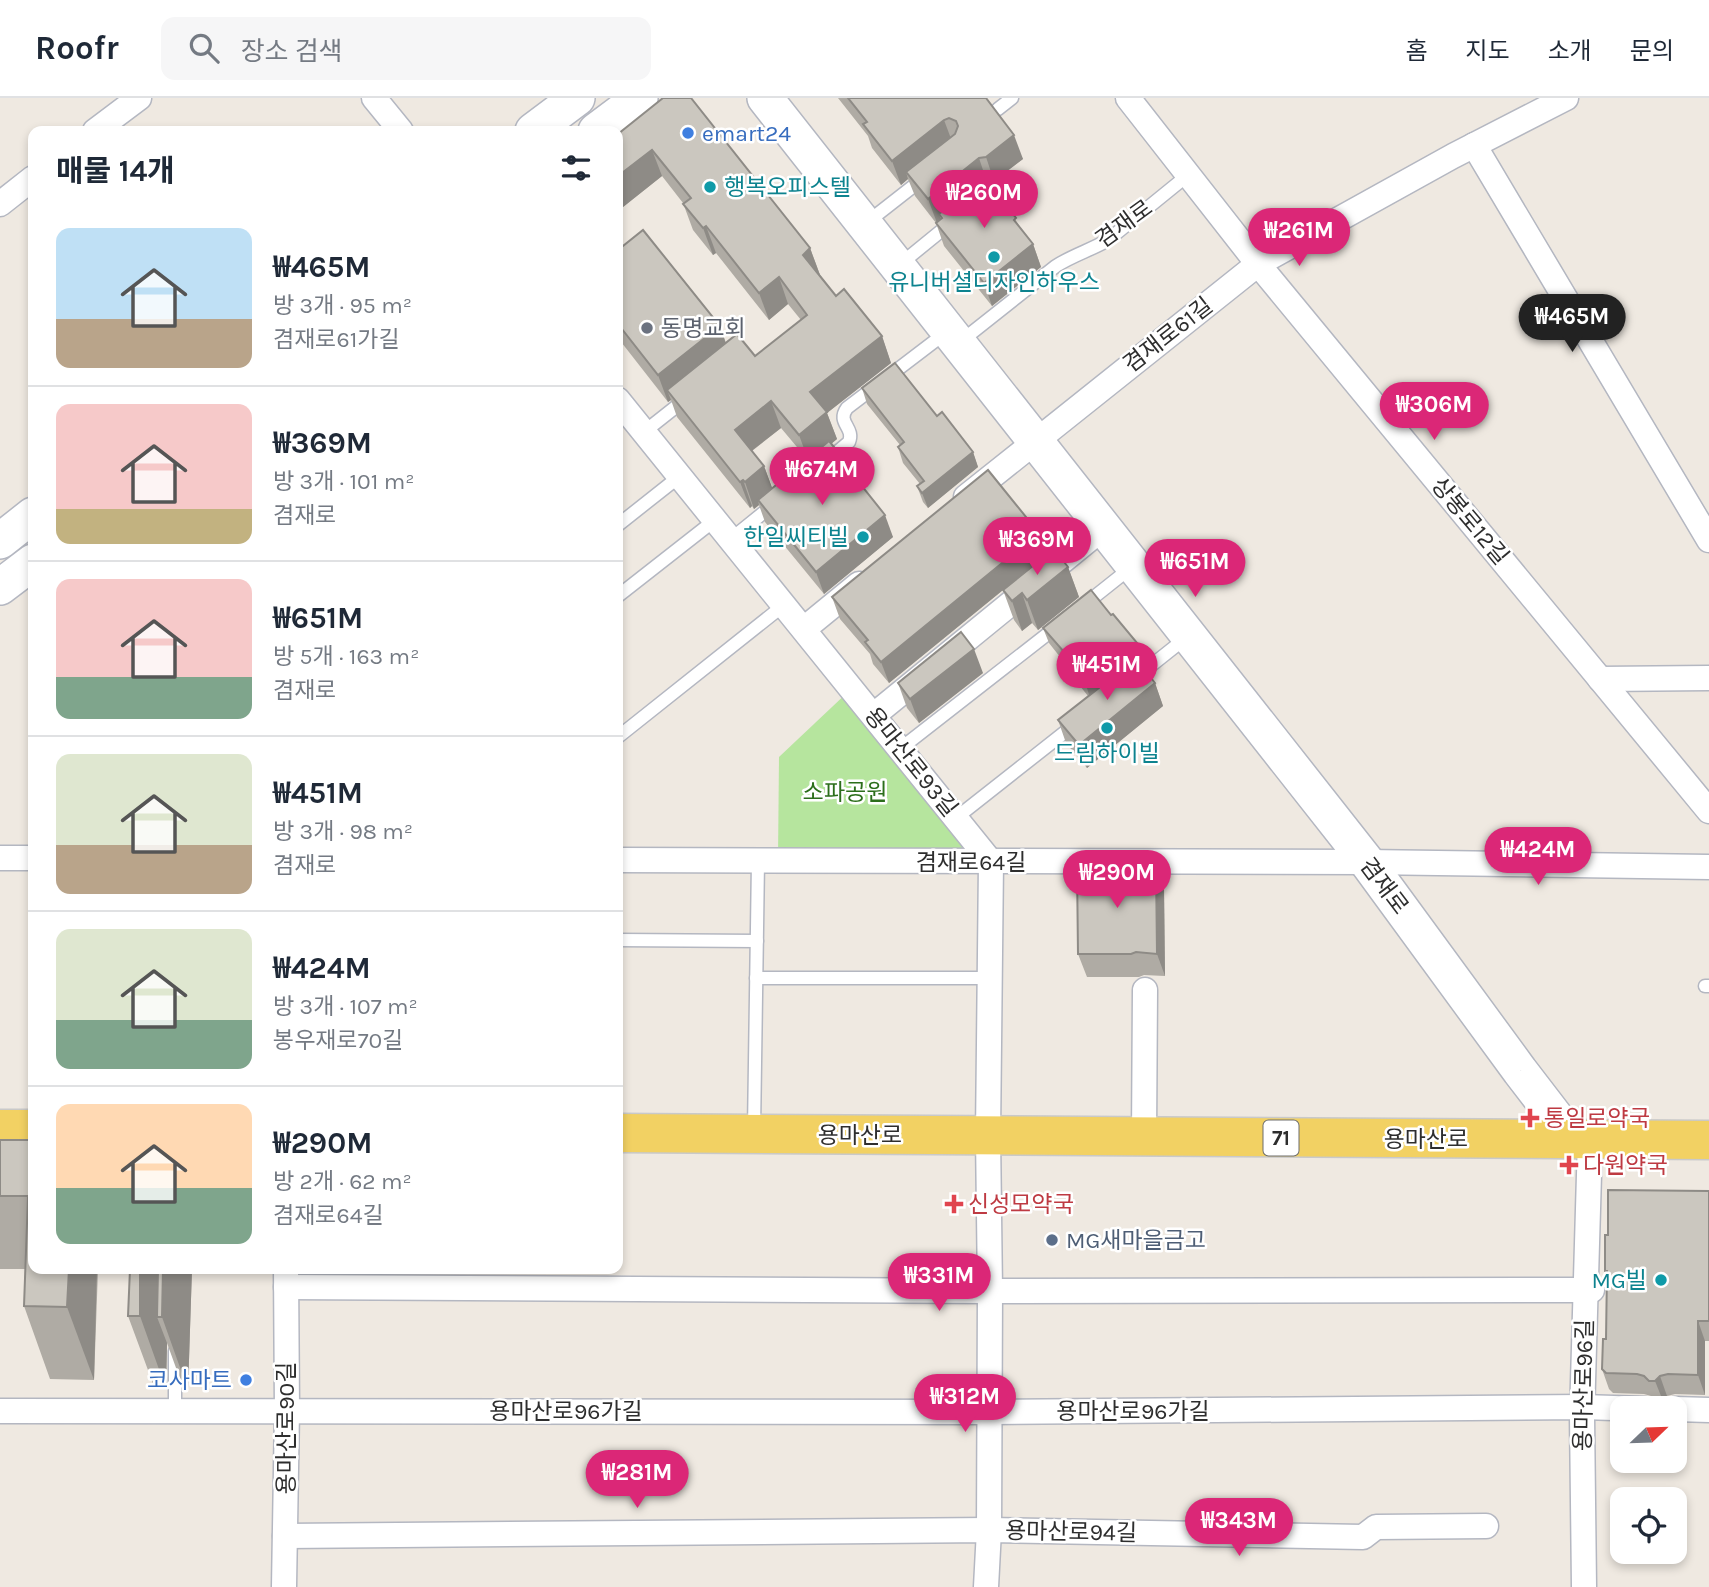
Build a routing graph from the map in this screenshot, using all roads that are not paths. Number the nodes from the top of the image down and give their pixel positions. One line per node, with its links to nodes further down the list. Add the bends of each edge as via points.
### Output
1 (139, 98): 10 (street)
2 (374, 98): 11 (street)
3 (577, 98): 12 (main road)
4 (639, 98): 13 (main road)
5 (765, 98): 20 (main road, 겸재로)
6 (1012, 98): 9 (lane)
7 (1566, 98): 14 (street, 겸재로61길)
8 (1137, 101): 16 (street, 상봉로12길)
9 (998, 109)
10 (102, 126)
11 (397, 126)
12 (540, 126)
13 (603, 126)
14 (1474, 145): 21 (street, 겸재로61길); 36 (street)
15 (937, 167): 20 (lane)
16 (1188, 175): 21 (street, 상봉로12길); 23 (lane, 겸재로, via 1108,240 1071,256)
17 (28, 182): 18 (street)
18 (0, 204)
19 (961, 215): 22 (lane)
20 (864, 225): 22 (main road, 겸재로)
21 (1258, 264): 26 (street, 겸재로61길); 49 (street, 상봉로12길)
22 (897, 266): 23 (main road, 겸재로)
23 (953, 337): 26 (main road, 겸재로); 27 (lane, 겸재로, via 847,408 843,418 851,438)
24 (698, 389): 25 (lane, 용마산로93길)
25 (627, 417): 28 (street, 용마산로93길)
26 (1034, 441): 30 (street); 34 (main road, 겸재로)
27 (817, 469)
28 (680, 476): 32 (street, 용마산로93길); 33 (lane)
29 (785, 495): 35 (lane)
30 (943, 515)
31 (28, 519): 37 (main road)
32 (715, 520): 35 (street, 용마산로93길); 42 (lane)
33 (623, 521)
34 (1103, 528): 39 (main road, 겸재로); 51 (street)
35 (731, 539): 43 (street, 용마산로93길)
36 (1709, 540)
37 (0, 541)
38 (28, 566): 41 (main road)
39 (1133, 566): 44 (lane); 47 (main road, 겸재로)
40 (879, 568): 46 (street)
41 (0, 587)
42 (623, 592)
43 (784, 605): 46 (street, 용마산로93길); 53 (lane)
44 (1075, 612)
45 (1064, 621): 54 (lane)
46 (804, 629): 51 (street, 용마산로93길)
47 (1189, 636): 50 (lane); 62 (main road, 겸재로)
48 (1709, 678): 49 (street)
49 (1600, 679): 55 (street, 상봉로12길)
50 (1120, 690)
51 (874, 715): 54 (street, 용마산로93길)
52 (1087, 715): 56 (lane)
53 (623, 733)
54 (900, 749): 56 (street, 용마산로93길)
55 (1709, 811)
56 (956, 818): 61 (street, 용마산로93길)
57 (0, 858): 58 (street)
58 (28, 858)
59 (623, 860): 60 (street, 겸재로64길)
60 (758, 861): 61 (street, 겸재로64길); 65 (lane)
61 (991, 862): 62 (street, 겸재로64길); 67 (street)
62 (1367, 862): 63 (street, 겸재로64길); 75 (main road, 겸재로, via 1520,1070)
63 (1709, 867)
64 (623, 940): 65 (lane)
65 (757, 941): 66 (lane)
66 (756, 978): 67 (lane); 72 (lane)
67 (990, 978): 73 (street)
68 (1145, 989): 74 (street)
69 (0, 1129): 70 (main road)
70 (28, 1129)
71 (623, 1133): 72 (main road, 용마산로 / 71)
72 (754, 1134): 73 (main road, 용마산로 / 71)
73 (988, 1135): 74 (main road, 용마산로 / 71); 79 (street, 용마산로94길)
74 (1144, 1137): 75 (main road, 용마산로 / 71)
75 (1582, 1140): 76 (main road, 용마산로 / 71); 78 (street, 용마산로96길)
76 (1709, 1140)
77 (286, 1278): 79 (street); 85 (street, 용마산로90길)
78 (1589, 1290): 79 (street); 81 (street, 용마산로96길)
79 (990, 1291): 88 (street, 용마산로94길)
80 (176, 1343): 84 (lane)
81 (1583, 1408): 82 (street, 용마산로96가길); 88 (street, 용마산로96가길); 94 (street, 용마산로96길)
82 (1610, 1408)
83 (1687, 1409): 86 (street)
84 (175, 1410): 85 (street, 용마산로96가길); 87 (street, 용마산로96가길)
85 (287, 1410): 88 (street, 용마산로96가길); 91 (street, 용마산로90길)
86 (1709, 1410)
87 (0, 1411)
88 (989, 1412): 90 (street, 용마산로94길)
89 (1486, 1525): 90 (street, 용마산로94길, via 1376,1527 1363,1537)
90 (989, 1530): 91 (street); 93 (street, 용마산로94길)
91 (285, 1536): 92 (street, 용마산로90길)
92 (284, 1587)
93 (986, 1587)
94 (1584, 1587)

